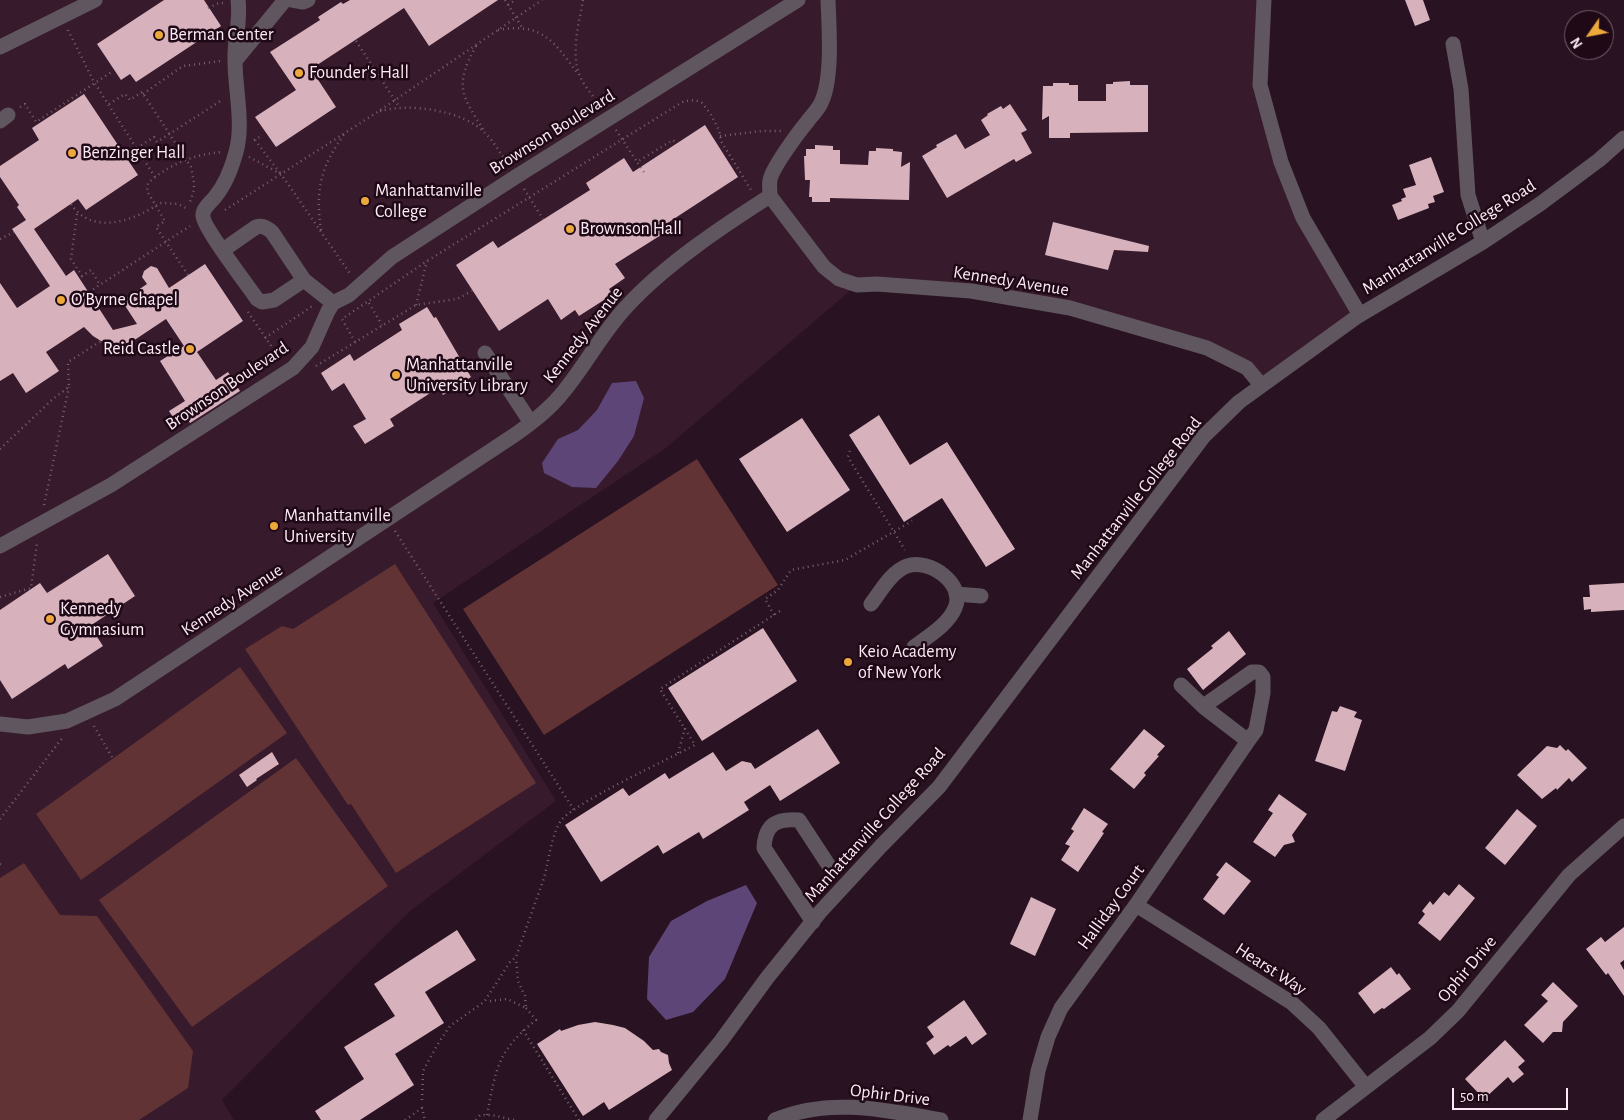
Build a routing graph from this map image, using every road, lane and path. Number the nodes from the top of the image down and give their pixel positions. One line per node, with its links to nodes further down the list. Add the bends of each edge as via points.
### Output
1 (95, 0): 14 (street)
2 (238, 0): 22 (street, via 240,13)
3 (284, 0): 22 (street)
4 (292, 0): 5 (street)
5 (308, 0)
6 (505, 0): 13 (path)
7 (515, 0): 13 (path)
8 (542, 0): 15 (path)
9 (583, 0): 24 (path, via 576,57)
10 (798, 0): 33 (street, Brownson Boulevard)
11 (828, 0): 37 (street, via 826,85 821,103)
12 (1264, 0): 73 (street, via 1260,86 1281,162 1303,218)
13 (508, 5): 15 (path)
14 (61, 16): 21 (street); 25 (path)
15 (516, 17): 16 (path); 17 (path)
16 (523, 29): 17 (path); 24 (path, via 550,39)
17 (497, 30): 19 (path)
18 (356, 40): 28 (path)
19 (477, 44): 28 (path); 35 (path, via 465,67 463,89 468,104)
20 (1453, 44): 62 (street, via 1461,89 1468,195)
21 (0, 47)
22 (235, 60): 26 (street); 27 (path, via 183,66)
23 (113, 70): 25 (path)
24 (579, 75): 33 (path)
25 (94, 82): 29 (path); 32 (path, via 36,122 25,104)
26 (238, 90): 36 (path); 44 (street)
27 (143, 94): 29 (path, via 130,100 125,94); 36 (path)
28 (394, 99): 30 (path); 31 (path)
29 (109, 104): 43 (path)
30 (400, 108): 31 (path); 35 (path, via 439,110)
31 (376, 113): 34 (path)
32 (4, 118)
33 (608, 119): 40 (path); 49 (street, Brownson Boulevard)
34 (348, 129): 48 (path); 58 (path, via 333,149 320,182 318,213)
35 (486, 133): 49 (path)
36 (170, 135): 43 (path, via 157,142 154,137); 45 (path)
37 (797, 135): 38 (path, via 762,131); 52 (street, via 774,170)
38 (720, 136): 40 (path, via 710,113 695,100 684,101); 52 (path)
39 (1624, 138): 62 (street, Manhattanville College Road, via 1540,204)
40 (622, 139): 46 (path); 51 (path)
41 (255, 140): 48 (path)
42 (676, 144): 46 (path, via 673,140)
43 (137, 148): 50 (path)
44 (237, 151): 45 (path, via 200,154); 48 (path); 57 (street, via 221,186 204,209)
45 (186, 160): 50 (path); 54 (path, via 194,183 188,208 178,204 160,203)
46 (637, 162): 47 (path)
47 (644, 172)
48 (281, 174): 57 (path); 58 (path)
49 (517, 176): 51 (path); 68 (street, Brownson Boulevard, via 392,257)
50 (155, 177): 54 (path, via 148,184 147,191)
51 (529, 197): 56 (path); 64 (path)
52 (764, 199): 80 (street, Kennedy Avenue, via 824,267 839,279 857,285 971,291 1070,308 1207,348 1246,368); 82 (street, Kennedy Avenue, via 671,266 628,304 565,390)
53 (71, 204): 55 (path)
54 (156, 206): 55 (path, via 125,219 105,223 91,221); 61 (path, via 165,220 156,226)
55 (77, 213): 67 (path, via 71,259 82,276 91,270)
56 (543, 219)
57 (205, 223): 61 (path, via 194,230 190,226); 63 (street)
58 (321, 231): 68 (path)
59 (14, 232): 60 (path)
60 (0, 239)
61 (166, 242): 65 (path); 67 (path)
62 (1483, 242): 73 (street, Manhattanville College Road)
63 (223, 250): 66 (street, via 262,302 274,300); 66 (street, via 262,226 272,232)
64 (427, 261): 70 (path); 71 (path)
65 (188, 275)
66 (304, 280): 72 (street)
67 (100, 285): 69 (path)
68 (359, 287): 70 (path); 72 (street, Brownson Boulevard)
69 (88, 292)
70 (369, 302): 74 (path); 75 (path)
71 (416, 305)
72 (331, 307): 74 (path); 76 (path, via 311,307); 87 (street, Brownson Boulevard, via 312,347 293,368 111,485)
73 (1360, 315): 80 (street, Manhattanville College Road)
74 (342, 319): 78 (path)
75 (382, 325)
76 (265, 338)
77 (101, 340): 81 (path, via 68,362)
78 (355, 342)
79 (485, 353): 82 (street)
80 (1261, 385): 112 (street, Manhattanville College Road, via 1204,436 939,788 881,846)
81 (70, 387): 83 (path); 87 (path)
82 (531, 423): 85 (street, Kennedy Avenue)
83 (0, 449)
84 (850, 451): 88 (path, via 848,457)
85 (388, 520): 100 (street, Kennedy Avenue, via 128,691); 107 (path)
86 (912, 521): 88 (path)
87 (40, 525): 89 (street, Brownson Boulevard); 93 (path, via 31,588)
88 (894, 532): 90 (path); 96 (path, via 845,560 791,570 778,590 765,599)
89 (0, 546)
90 (913, 565): 91 (street, via 932,568 952,583); 94 (street, via 897,571)
91 (956, 594): 92 (street); 97 (street, via 956,607 948,619)
92 (982, 596)
93 (0, 598)
94 (871, 604)
95 (783, 609): 96 (path)
96 (774, 615): 103 (path, via 660,689)
97 (914, 647)
98 (1180, 685): 99 (street)
99 (1205, 708): 104 (street); 104 (street, via 1252,672 1259,672 1263,677 1263,693)
100 (86, 713): 101 (street, Kennedy Avenue); 106 (path)
101 (67, 721): 102 (street, Kennedy Avenue, via 28,728); 108 (path, via 69,729)
102 (0, 724)
103 (685, 728): 105 (path); 105 (path, via 696,745)
104 (1252, 736): 111 (street, Halliday Court)
105 (678, 754): 107 (path)
106 (113, 759)
107 (574, 810): 113 (path, via 560,821)
108 (0, 819)
109 (1624, 826): 117 (street, Ophir Drive, via 1569,876 1458,1011 1430,1038)
110 (833, 872): 112 (street, via 799,820 786,819 771,825 764,837 764,848)
111 (1136, 905): 117 (street, Hearst Way, via 1292,1003 1319,1028); 128 (street, Halliday Court, via 1061,1008 1038,1071)
112 (813, 922): 125 (street, Manhattanville College Road)
113 (516, 957): 115 (path, via 518,981); 118 (path, via 484,1002 450,1026 439,1042 423,1071)
114 (490, 1001): 115 (path, via 508,1000)
115 (526, 1008): 116 (path, via 536,1020)
116 (523, 1030): 119 (path, via 504,1051); 124 (path)
117 (1366, 1087): 129 (street, Ophir Drive)
118 (422, 1100)
119 (487, 1115): 122 (path, via 480,1115); 123 (path)
120 (405, 1120): 121 (path, via 422,1108)
121 (426, 1120)
122 (476, 1120)
123 (514, 1120)
124 (579, 1120)
125 (656, 1120)
126 (775, 1120): 127 (street, Ophir Drive, via 824,1108 857,1106)
127 (941, 1120)
128 (1030, 1120)
129 (1323, 1120)

